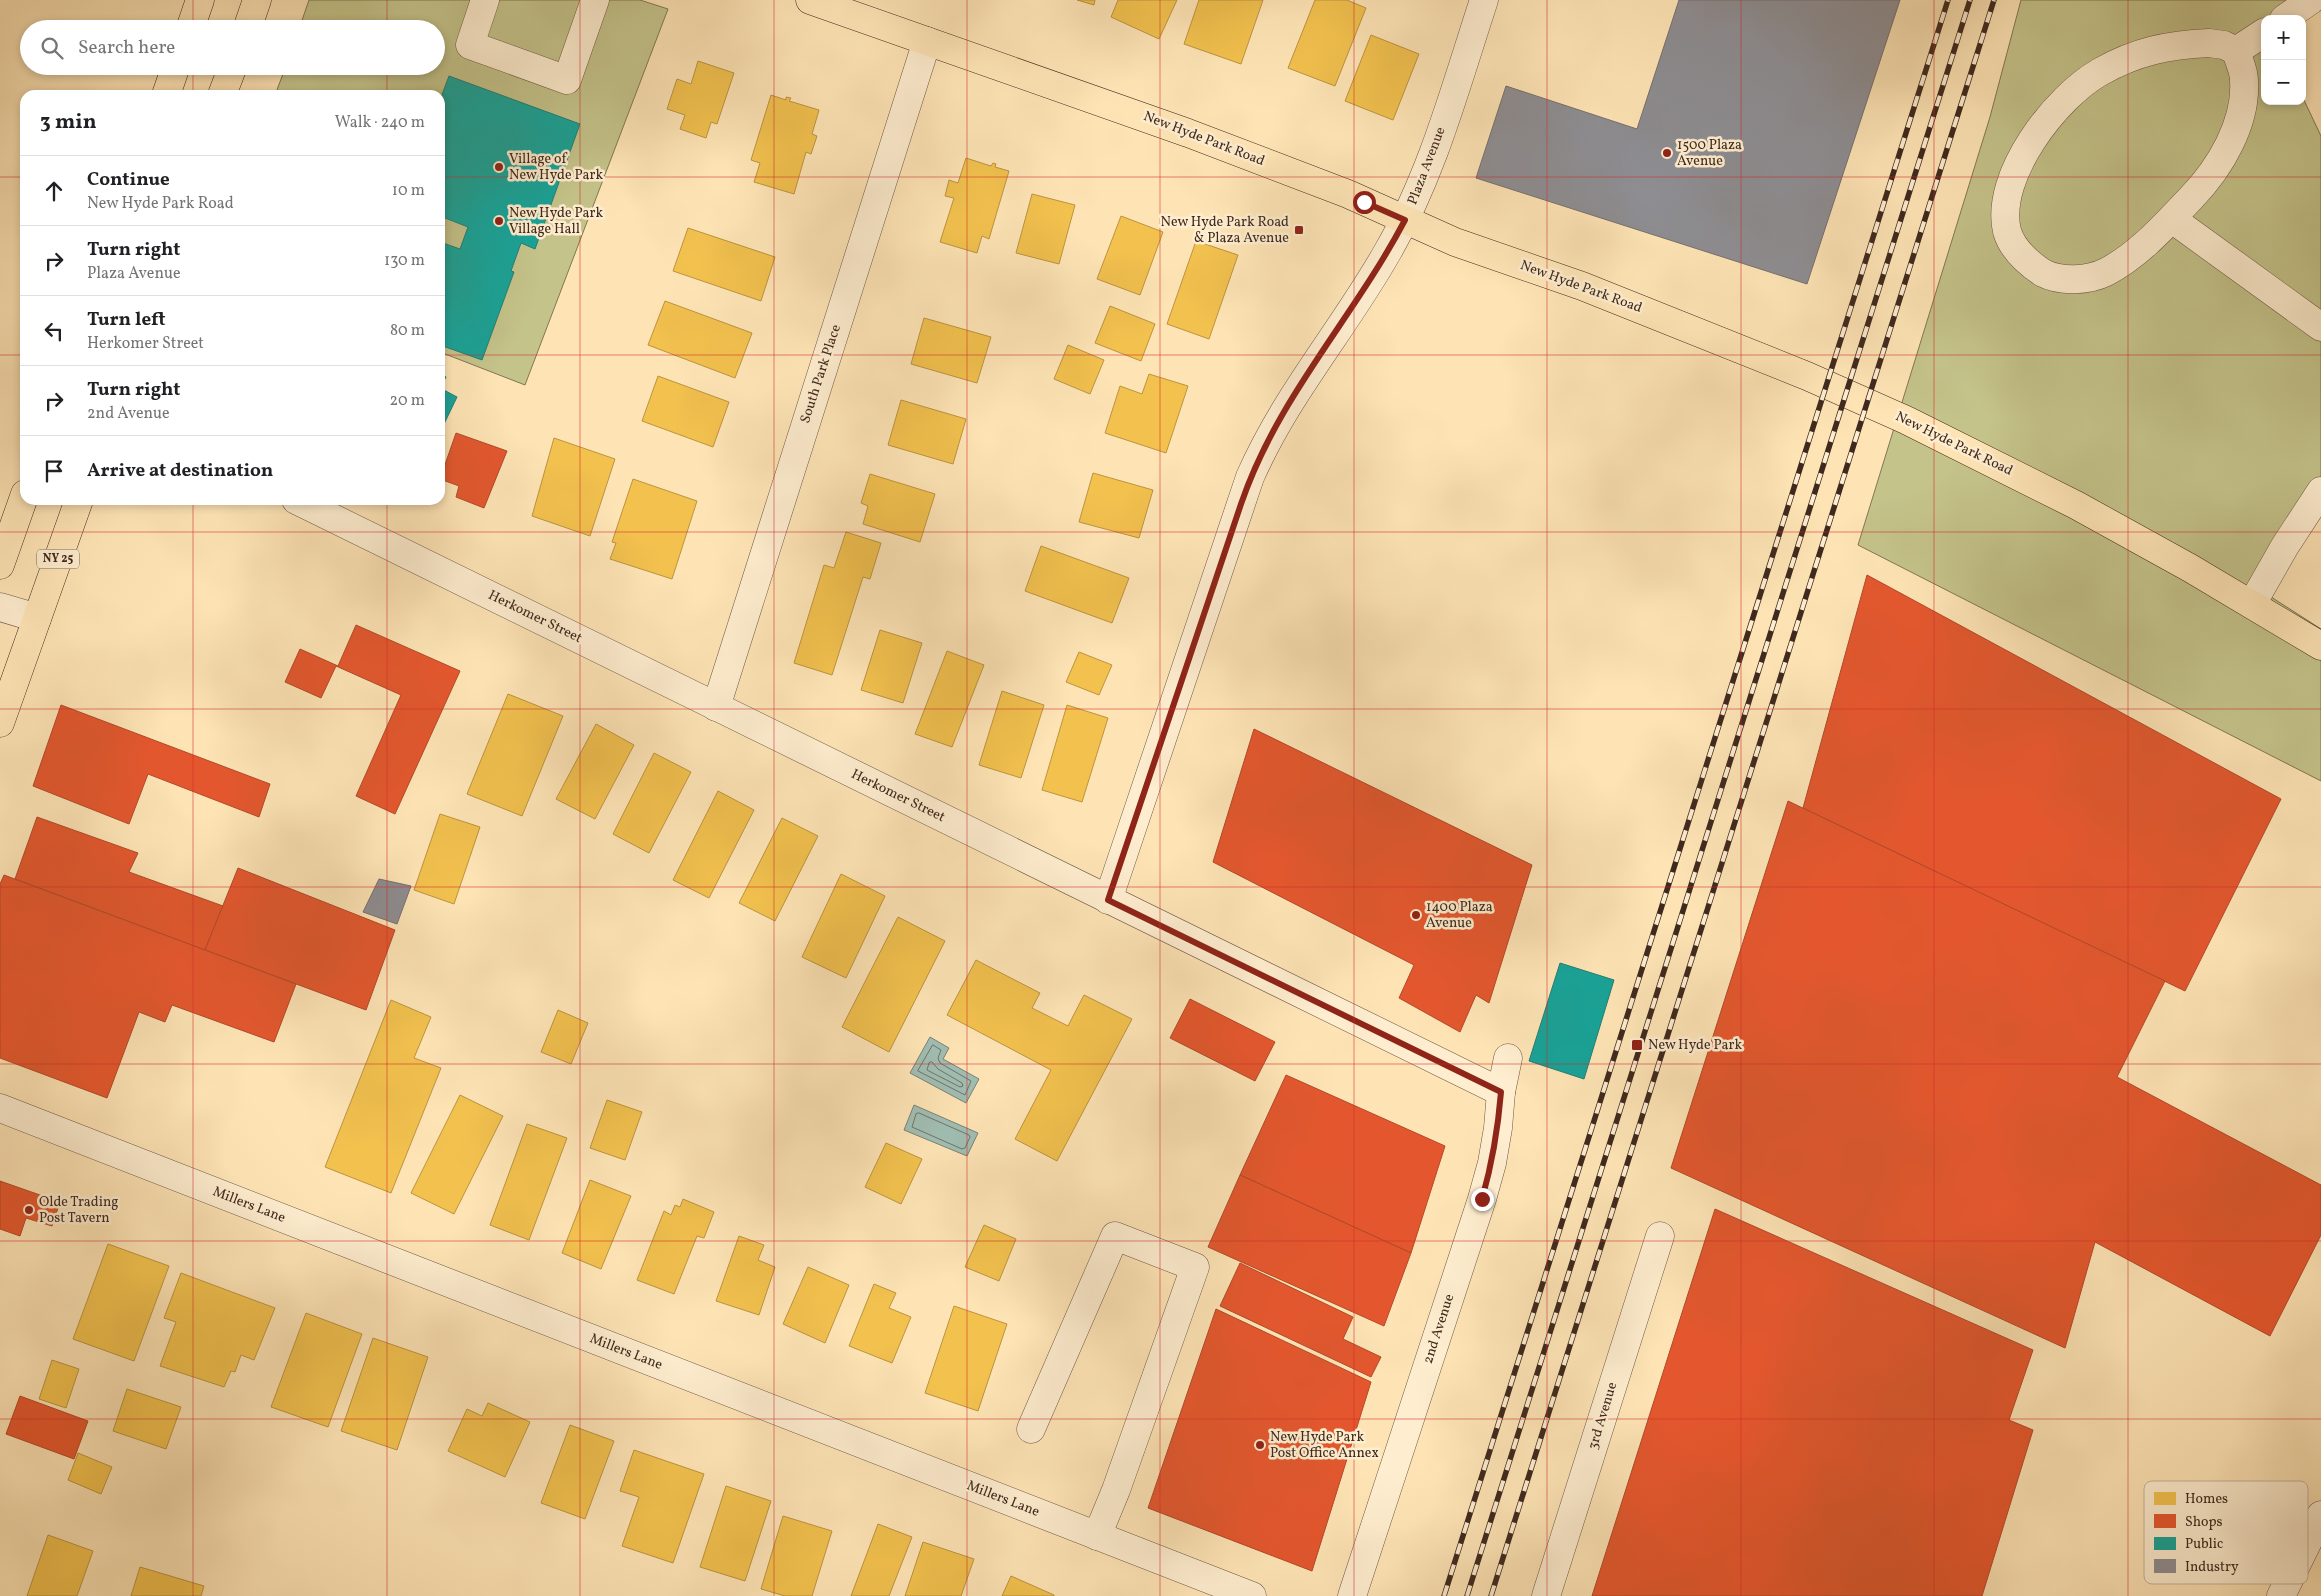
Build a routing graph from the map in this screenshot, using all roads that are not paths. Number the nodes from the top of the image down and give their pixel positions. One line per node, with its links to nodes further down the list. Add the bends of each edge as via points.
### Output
1 (200, 0): 9 (main road)
2 (257, 0): 10 (main road)
3 (485, 0): 4 (street, via 470,45 567,80)
4 (595, 0)
5 (810, 0): 12 (main road, New Hyde Park Road)
6 (1484, 0): 19 (street, Plaza Avenue, via 1432,160)
7 (2311, 0): 8 (street)
8 (2290, 15)
9 (193, 20)
10 (250, 20)
11 (2261, 35): 13 (street)
12 (927, 41): 19 (main road, New Hyde Park Road, via 1188,133 1348,194); 30 (street, South Park Place)
13 (2236, 51): 18 (street, via 2244,79 2243,112 2207,182); 18 (street, via 2224,44 2209,43 2154,48 2123,59 2098,73 2060,105 2039,131 2017,170 2006,204 2007,230 2024,258 2050,276 2066,279 2104,273 2146,243)
14 (173, 75): 16 (main road)
15 (230, 75): 17 (main road)
16 (168, 90)
17 (224, 90)
18 (2172, 218): 20 (street)
19 (1405, 220): 26 (main road, New Hyde Park Road, via 1455,242 1680,323 1857,398 2061,497); 32 (street, Plaza Avenue, via 1374,276 1292,397 1262,451 1241,504)
20 (2321, 327)
21 (2321, 491): 26 (street)
22 (21, 505): 25 (main road)
23 (77, 505): 28 (main road, NY 25)
24 (306, 505): 30 (street, Herkomer Street)
25 (0, 564)
26 (2252, 604): 29 (main road, New Hyde Park Road)
27 (0, 607): 28 (street)
28 (37, 618): 31 (main road, NY 25)
29 (2321, 646)
30 (716, 707): 32 (street, Herkomer Street)
31 (0, 722)
32 (1108, 900): 34 (street, Herkomer Street)
33 (1508, 1058): 34 (street, 2nd Avenue)
34 (1501, 1092): 43 (street, 2nd Avenue, via 1492,1163 1482,1199)
35 (0, 1108): 39 (street, Millers Lane)
36 (1660, 1236): 44 (street, 3rd Avenue)
37 (1031, 1429): 39 (street, via 1115,1236 1195,1267)
38 (2319, 1522): 40 (street)
39 (1097, 1536): 42 (street, Millers Lane)
40 (2308, 1543)
41 (2287, 1584): 45 (street)
42 (1252, 1596)
43 (1352, 1596)
44 (1546, 1596)
45 (2281, 1596)

